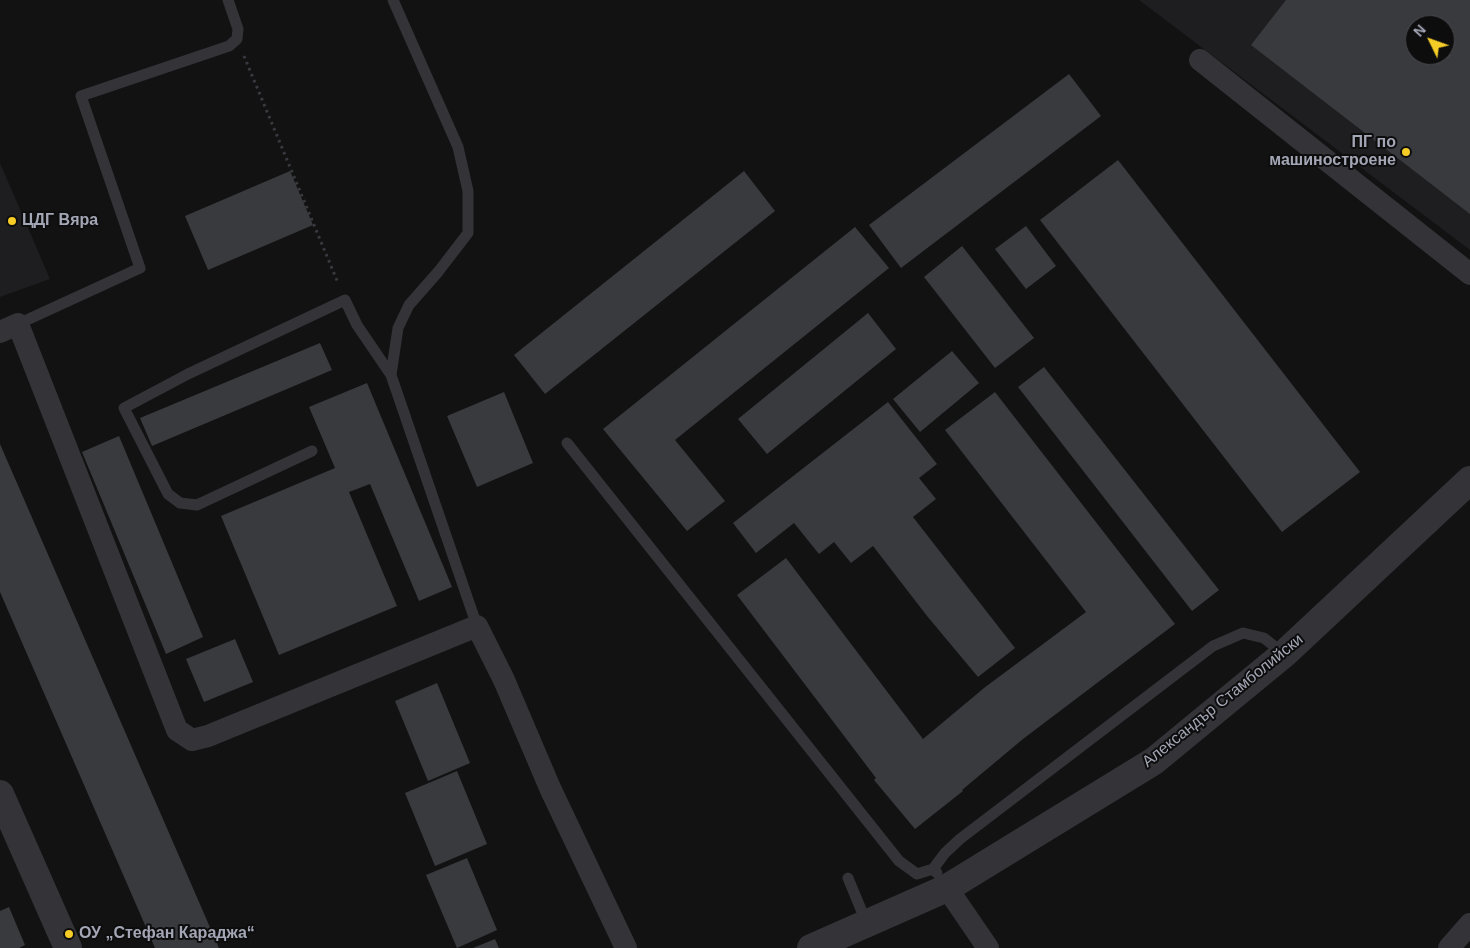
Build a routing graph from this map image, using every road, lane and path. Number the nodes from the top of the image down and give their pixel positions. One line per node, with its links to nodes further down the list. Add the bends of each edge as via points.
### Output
1 (228, 0): 3 (lane, via 238,29)
2 (393, 0): 8 (lane, via 458,147 468,191 468,233 409,305 398,328)
3 (237, 39): 6 (path); 7 (lane, via 229,46 81,96 140,268)
4 (1200, 60): 5 (street)
5 (1470, 274)
6 (345, 300): 8 (lane, via 357,325); 10 (lane, via 124,408 168,494 180,503 197,505)
7 (9, 328): 12 (street, via 177,730 192,740)
8 (391, 375): 12 (lane)
9 (566, 443): 16 (lane, via 899,861 917,874)
10 (312, 451)
11 (1470, 480): 13 (street, Александър Стамболийски)
12 (477, 626): 20 (street)
13 (1284, 654): 16 (street, Александър Стамболийски, via 1154,761); 16 (lane, via 1264,638 1244,634 1213,646 960,839 945,853)
14 (0, 794): 19 (street)
15 (848, 878): 17 (lane)
16 (940, 878): 17 (street, Александър Стамболийски); 22 (street)
17 (867, 924): 21 (street, Александър Стамболийски)
18 (1470, 924): 23 (street)
19 (68, 948)
20 (626, 948)
21 (811, 948)
22 (988, 948)
23 (1448, 948)

